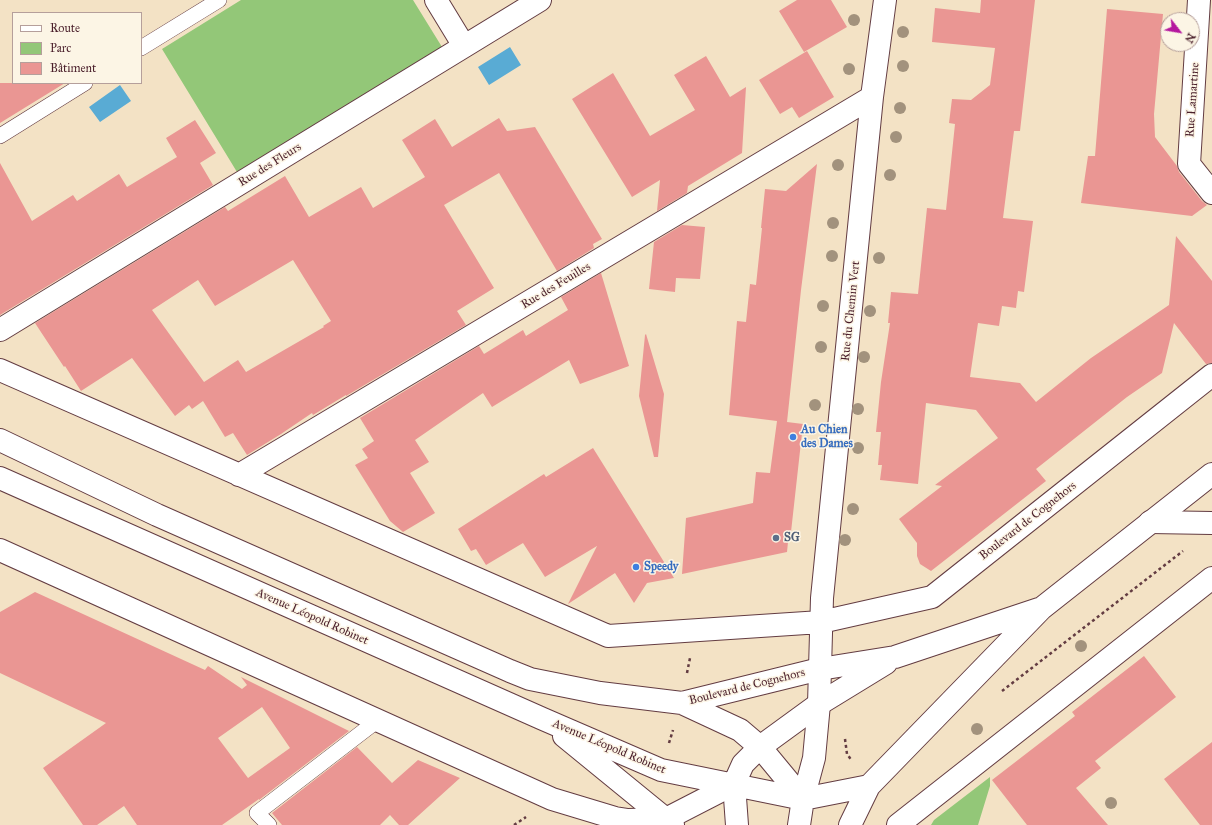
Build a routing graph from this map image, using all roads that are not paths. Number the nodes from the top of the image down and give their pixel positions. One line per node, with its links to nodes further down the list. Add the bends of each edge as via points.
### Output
1 (219, 0): 7 (lane)
2 (436, 0): 6 (street)
3 (540, 0): 6 (street, Rue des Fleurs)
4 (885, 0): 9 (street, Rue du Chemin Vert)
5 (1199, 0): 11 (street, Rue Lamartine, via 1189,164)
6 (464, 46): 12 (street, Rue des Fleurs)
7 (142, 47)
8 (83, 84): 10 (lane)
9 (872, 97): 17 (street, Rue des Feuilles); 24 (street, Rue du Chemin Vert)
10 (0, 136)
11 (1212, 193)
12 (0, 330)
13 (0, 370): 17 (street)
14 (1212, 375): 24 (street, Boulevard de Cognehors, via 932,597)
15 (0, 440): 27 (street, via 157,515 530,679 600,693)
16 (1212, 474): 19 (street, Boulevard de Cognehors)
17 (239, 475): 24 (street, via 608,636)
18 (0, 478): 29 (street, Avenue Léopold Robinet)
19 (1150, 522): 20 (street); 23 (street, Boulevard de Cognehors)
20 (1212, 523)
21 (0, 550): 30 (street)
22 (1212, 578): 40 (street)
23 (1042, 608): 25 (street, Boulevard de Cognehors); 33 (street, Boulevard de Cognehors)
24 (821, 622): 26 (street)
25 (895, 657): 26 (street, Boulevard de Cognehors); 28 (street)
26 (820, 669): 27 (street, Boulevard de Cognehors); 28 (street)
27 (682, 703): 31 (street, via 740,730)
28 (819, 704): 31 (street); 34 (street, via 814,758)
29 (543, 719): 32 (street, Avenue Léopold Robinet, via 661,770); 35 (street)
30 (378, 720): 35 (street, via 552,799 615,818); 36 (lane, via 257,813)
31 (760, 747): 32 (street, via 744,764); 34 (street)
32 (734, 784): 34 (street); 35 (street); 37 (street)
33 (869, 786): 34 (street); 39 (street, Boulevard de Cognehors)
34 (803, 799): 38 (street)
35 (670, 822)
36 (269, 825)
37 (737, 825)
38 (799, 825)
39 (850, 825)
40 (898, 825)

